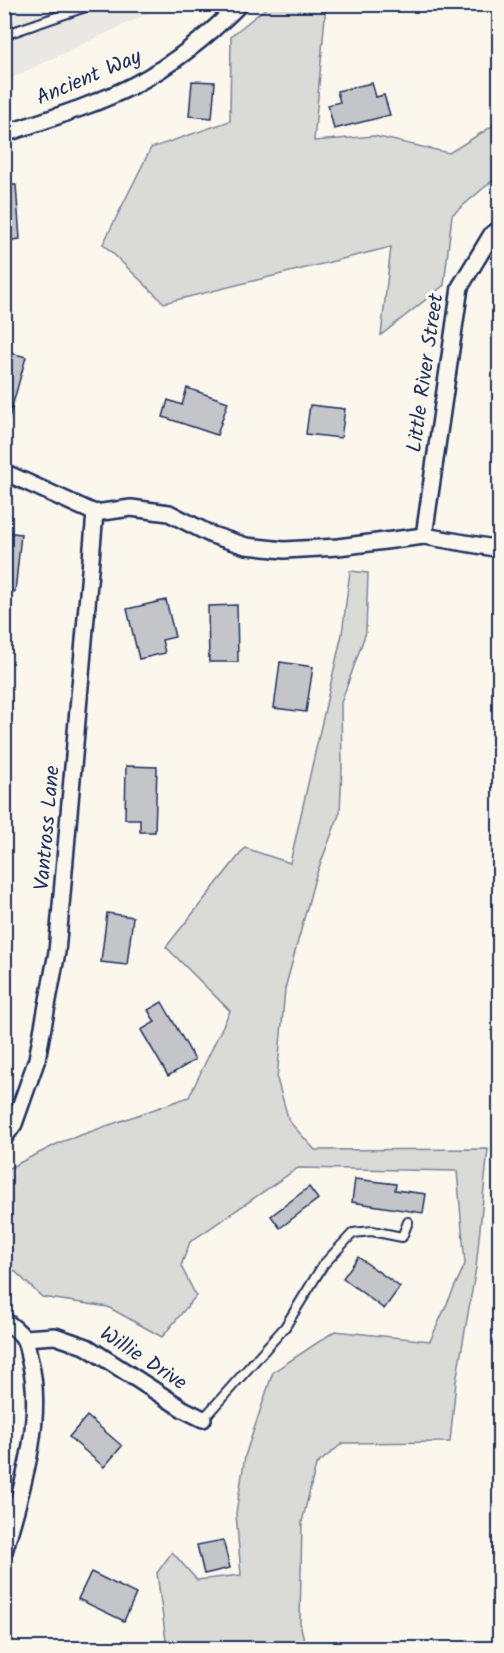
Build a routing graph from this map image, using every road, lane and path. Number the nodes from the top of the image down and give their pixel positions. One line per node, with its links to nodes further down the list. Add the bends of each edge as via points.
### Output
1 (4, 4): 4 (lane)
2 (94, 4): 4 (lane)
3 (240, 4): 5 (street, Ancient Way, via 166,66 133,86)
4 (6, 34)
5 (4, 134)
6 (500, 229): 9 (street, Little River Street, via 492,234 460,287)
7 (4, 472): 8 (street)
8 (95, 513): 9 (street, via 131,508 169,513 228,541 284,550 338,548); 11 (street, Vantross Lane, via 57,952 37,1059 14,1124)
9 (424, 536): 10 (street)
10 (500, 549)
11 (4, 1138)
12 (408, 1222): 15 (lane, via 402,1238 372,1231 353,1233 323,1265 285,1327)
13 (4, 1320): 14 (street)
14 (24, 1338): 15 (street, Willie Drive, via 55,1336 87,1347); 16 (street, via 33,1370 33,1420 22,1492)
15 (203, 1419)
16 (4, 1552)

